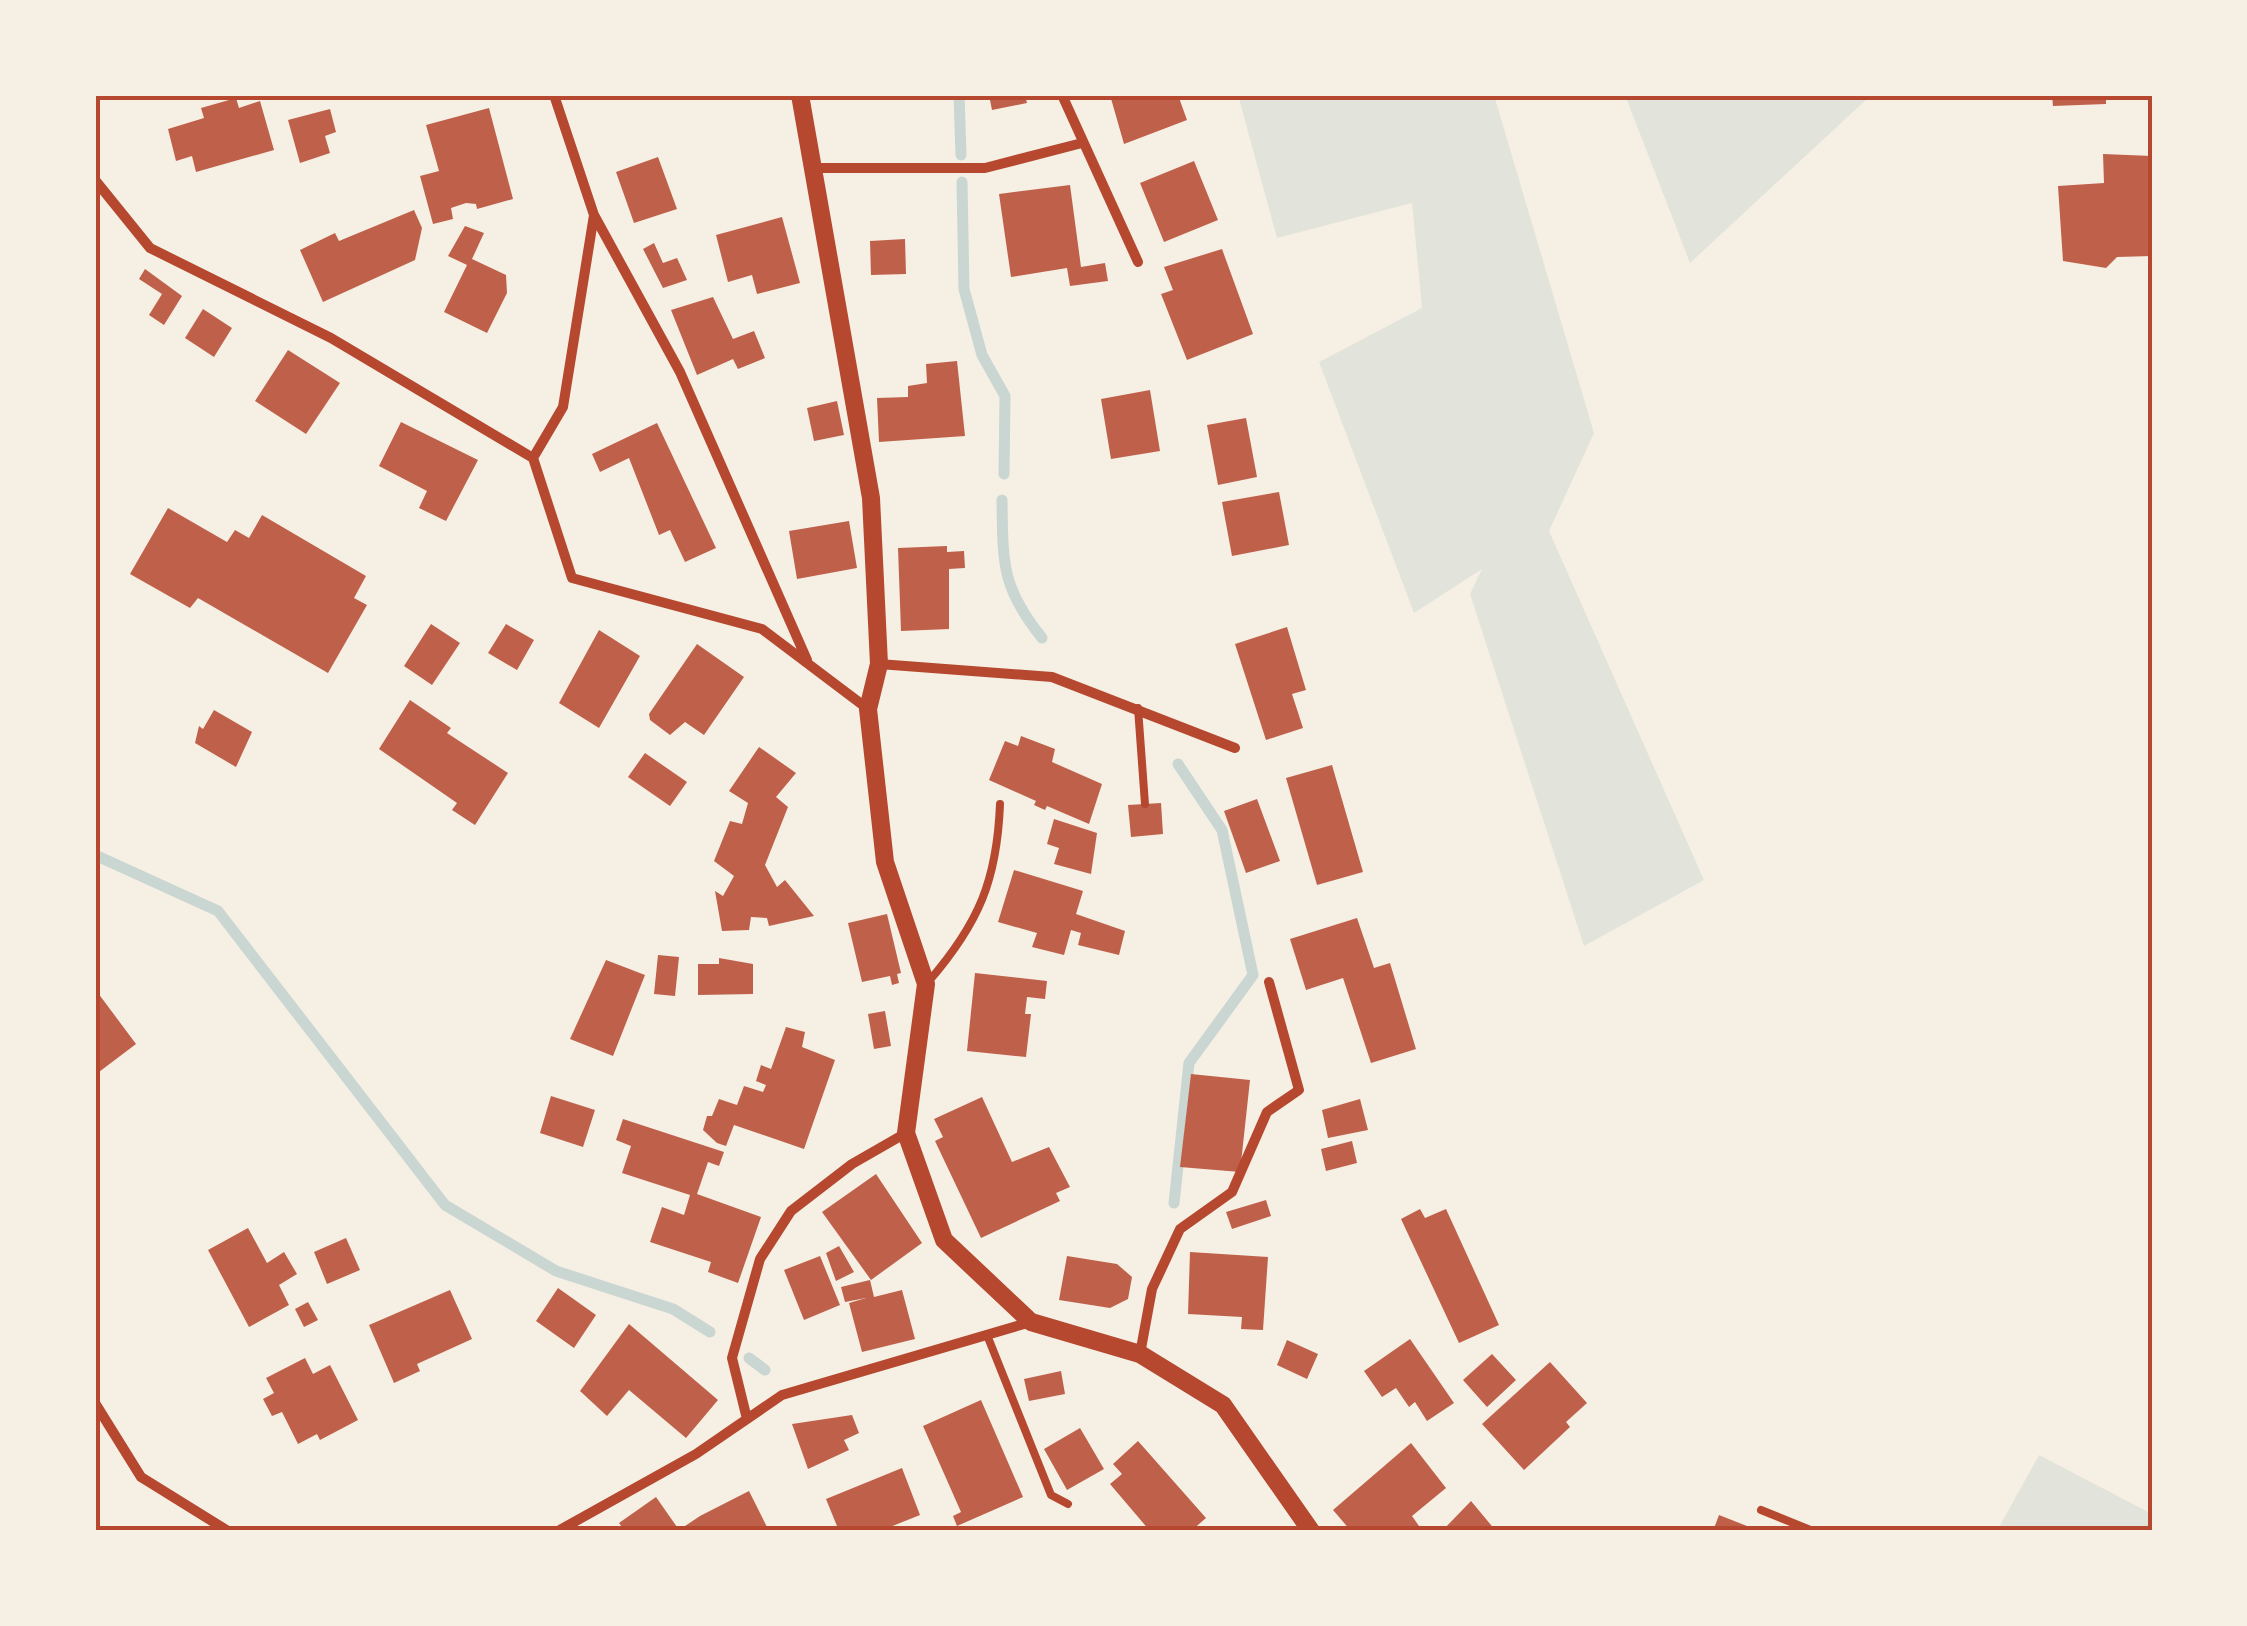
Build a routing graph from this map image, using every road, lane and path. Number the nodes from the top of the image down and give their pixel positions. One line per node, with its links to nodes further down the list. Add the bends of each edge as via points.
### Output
1 (554, 95): 7 (street)
2 (800, 95): 5 (street)
3 (1062, 95): 4 (street)
4 (1082, 143): 5 (street, via 985,168); 8 (street)
5 (813, 168): 10 (street, via 871,498)
6 (95, 180): 9 (street, via 150,248 331,338)
7 (594, 215): 9 (street, via 563,406); 11 (street, via 680,372)
8 (1138, 262)
9 (533, 458): 11 (street, via 572,578 762,629)
10 (879, 664): 12 (street, via 1052,678); 13 (street)
11 (809, 665): 13 (street)
12 (1138, 708): 14 (street); 16 (lane)
13 (868, 709): 18 (street, via 885,862)
14 (1235, 748)
15 (1000, 804): 18 (lane, via 990,888 963,942)
16 (1145, 804)
17 (1269, 982): 22 (street, via 1298,1090 1267,1112 1232,1192 1180,1228 1152,1289)
18 (926, 984): 19 (street)
19 (906, 1133): 20 (street, via 944,1240); 24 (street, via 791,1211 760,1259 732,1358)
20 (1031, 1322): 21 (street); 22 (street)
21 (987, 1335): 24 (street, via 782,1395); 25 (lane, via 1052,1495)
22 (1140, 1354): 27 (street, via 1224,1405)
23 (95, 1403): 28 (street, via 140,1477)
24 (747, 1419): 29 (street)
25 (1068, 1504)
26 (1761, 1510): 30 (lane)
27 (1310, 1530)
28 (228, 1531)
29 (558, 1531)
30 (1813, 1531)

